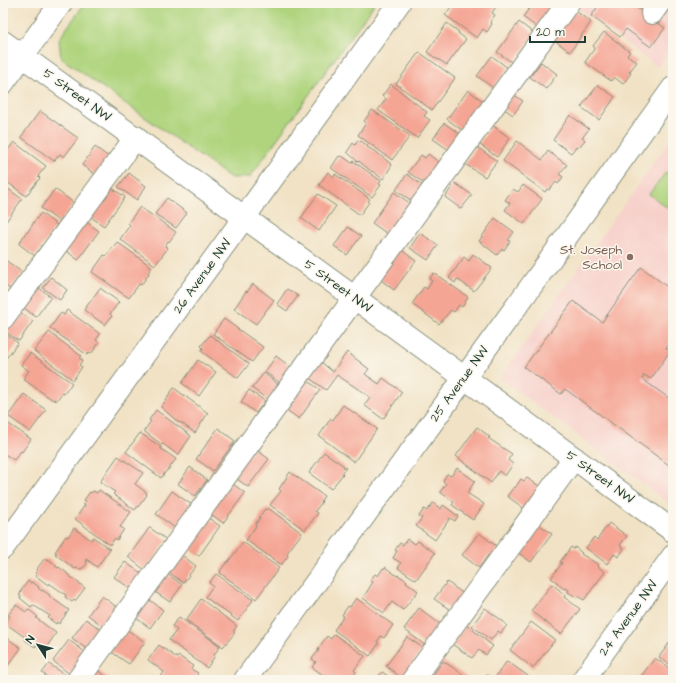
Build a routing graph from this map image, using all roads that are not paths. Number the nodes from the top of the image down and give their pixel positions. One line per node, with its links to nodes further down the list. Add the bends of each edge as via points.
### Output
1 (61, 3): 5 (street)
2 (399, 3): 9 (street, 26 Avenue NW)
3 (568, 3): 10 (street)
4 (3, 42): 5 (street, 5 Street NW)
5 (22, 56): 6 (street); 8 (street, 5 Street NW)
6 (3, 83)
7 (673, 88): 12 (street, 25 Avenue NW)
8 (136, 137): 9 (street, 5 Street NW); 11 (street)
9 (245, 217): 10 (street, 5 Street NW); 15 (street, 26 Avenue NW)
10 (355, 298): 12 (street, 5 Street NW); 17 (street)
11 (3, 318)
12 (464, 377): 13 (street, 5 Street NW); 18 (street, 25 Avenue NW)
13 (574, 458): 14 (street, 5 Street NW); 19 (street)
14 (673, 531)
15 (3, 548)
16 (673, 556): 20 (street, 24 Avenue NW)
17 (78, 680)
18 (245, 680)
19 (413, 680)
20 (583, 680)

